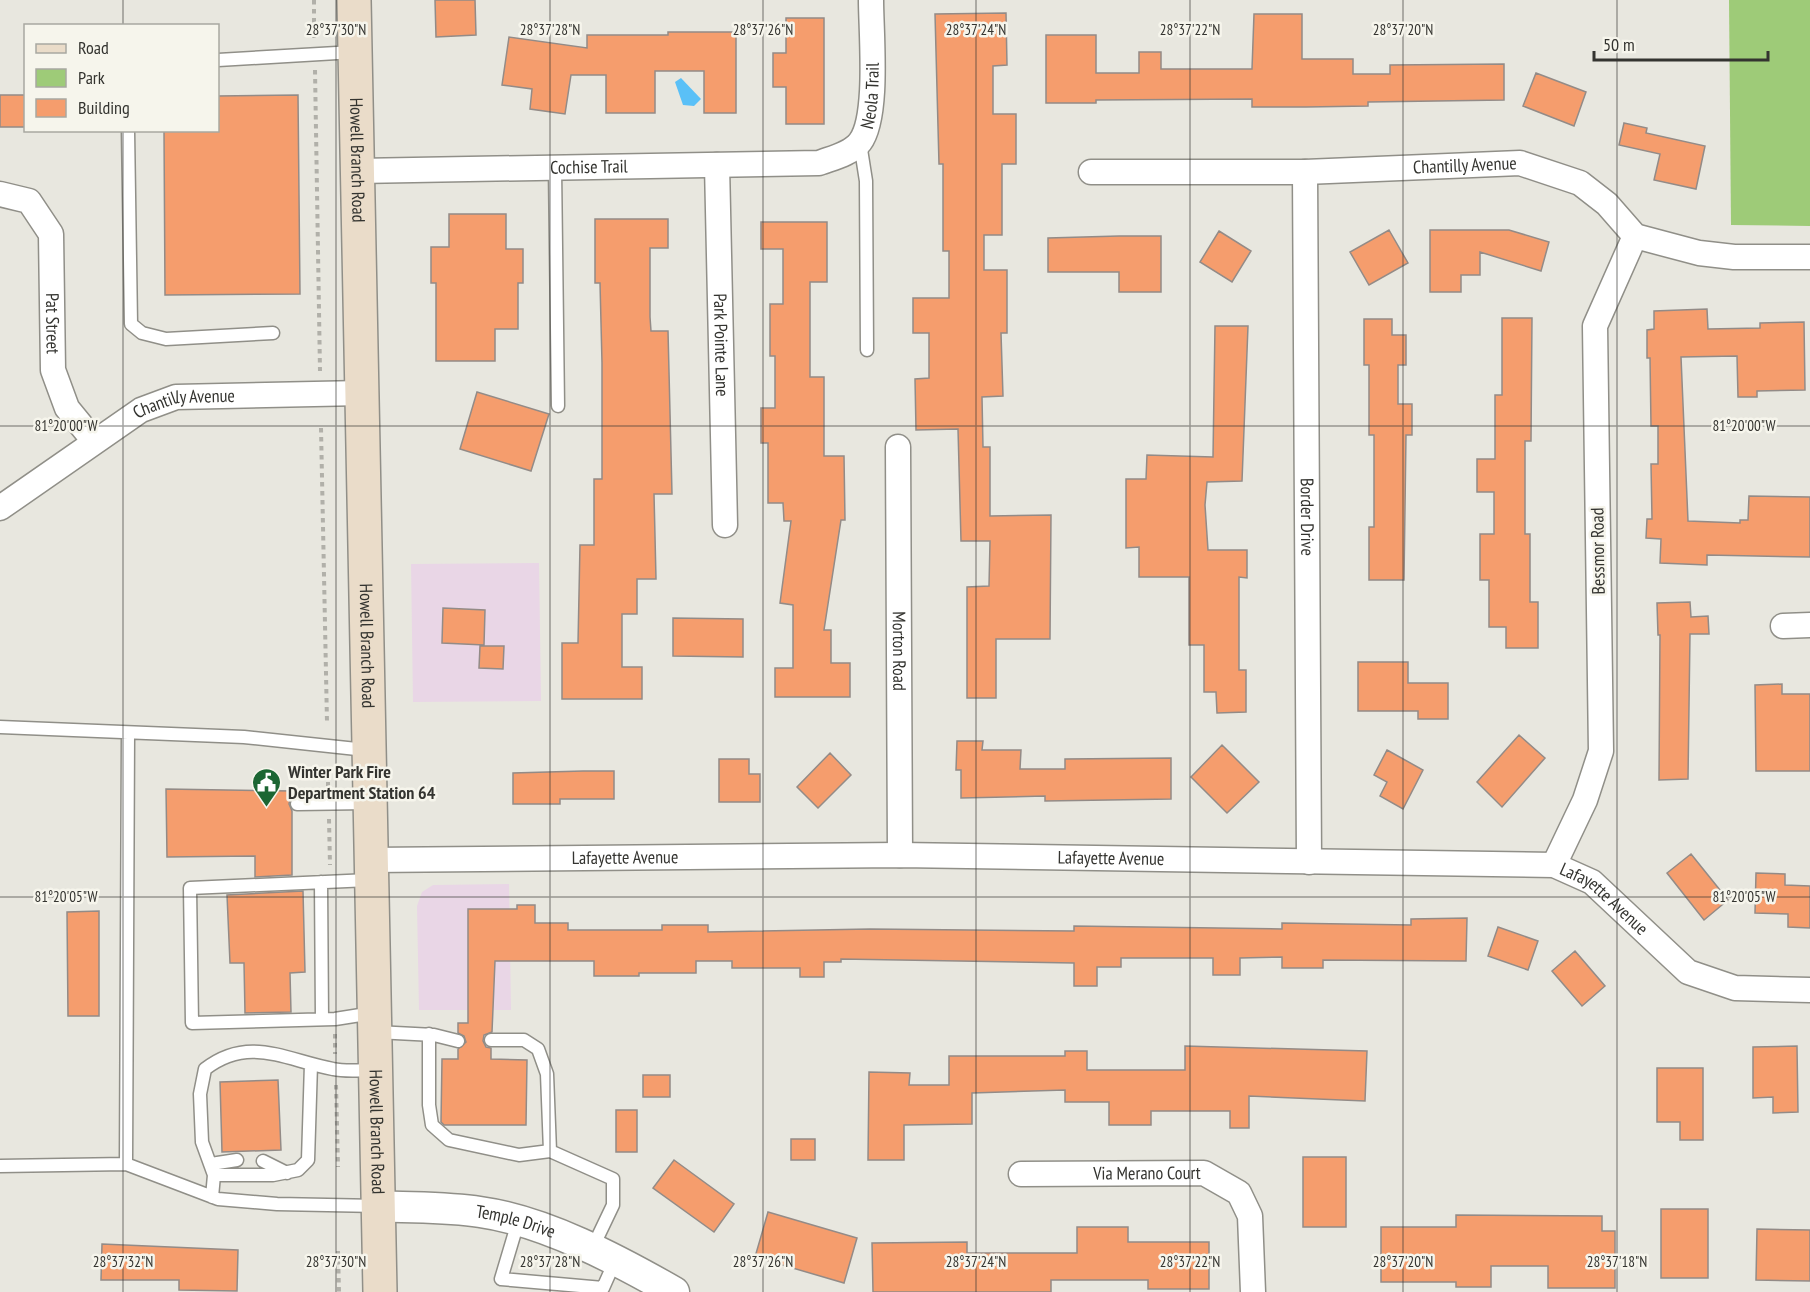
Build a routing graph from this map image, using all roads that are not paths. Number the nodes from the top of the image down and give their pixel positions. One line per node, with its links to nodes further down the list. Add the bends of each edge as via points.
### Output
1 (354, 0): 3 (main road, Howell Branch Road)
2 (871, 0): 6 (street, Neola Trail, via 871,117)
3 (355, 52): 4 (lane); 10 (main road, Howell Branch Road)
4 (219, 60)
5 (128, 132): 16 (lane, via 131,324 142,333 166,339)
6 (860, 143): 7 (street, Neola Trail); 17 (lane, via 866,181)
7 (819, 163): 8 (street, Cochise Trail)
8 (717, 165): 9 (street, Cochise Trail); 23 (street, Park Pointe Lane)
9 (555, 168): 10 (street, Cochise Trail); 19 (lane)
10 (358, 171): 18 (main road, Howell Branch Road)
11 (1091, 172): 12 (street, Chantilly Avenue)
12 (1305, 172): 14 (street, Chantilly Avenue, via 1520,163 1581,183 1607,204); 32 (street, Border Drive)
13 (0, 194): 20 (street, Pat Street, via 29,201 51,234 53,370 67,408)
14 (1635, 236): 15 (street, via 1699,253); 33 (street, Bessmor Road, via 1595,326 1601,751 1586,800)
15 (1810, 257)
16 (273, 333)
17 (867, 350)
18 (362, 393): 20 (street, Chantilly Avenue, via 176,397 141,410); 28 (main road, Howell Branch Road)
19 (558, 406)
20 (94, 441): 22 (street, Chantilly Avenue)
21 (898, 447): 31 (street, Morton Road)
22 (0, 508)
23 (724, 525)
24 (1810, 625): 25 (street)
25 (1783, 626)
26 (0, 727): 27 (lane)
27 (128, 734): 28 (lane, via 244,736); 47 (lane)
28 (368, 750): 29 (main road, Howell Branch Road)
29 (368, 803): 30 (lane); 34 (main road, Howell Branch Road)
30 (297, 804)
31 (900, 855): 32 (street, Lafayette Avenue); 34 (street, Lafayette Avenue)
32 (1309, 862): 33 (street, Lafayette Avenue)
33 (1554, 865): 36 (street, Lafayette Avenue, via 1592,882 1688,972 1735,988)
34 (370, 870): 35 (lane); 38 (main road, Howell Branch Road)
35 (321, 882): 37 (lane); 37 (lane, via 190,888 192,1023)
36 (1810, 990)
37 (322, 1019): 38 (lane)
38 (374, 1022): 39 (lane); 43 (main road, Howell Branch Road)
39 (429, 1035): 41 (lane); 44 (lane, via 432,1125 449,1140 519,1155)
40 (491, 1040): 44 (lane, via 524,1040 538,1049 547,1074)
41 (458, 1041)
42 (311, 1064): 43 (lane, via 336,1070); 49 (lane, via 272,1054 233,1052 206,1069 201,1095 202,1142); 50 (lane, via 308,1160 298,1170)
43 (376, 1070): 53 (main road, Howell Branch Road)
44 (550, 1151): 55 (lane, via 613,1179 613,1205)
45 (237, 1160): 49 (lane)
46 (263, 1161): 50 (lane)
47 (126, 1164): 48 (lane); 52 (lane)
48 (0, 1166)
49 (213, 1170): 50 (lane, via 273,1176); 52 (lane)
50 (287, 1173)
51 (1021, 1174): 58 (street, Via Merano Court, via 1204,1173 1239,1193 1250,1216)
52 (212, 1197): 53 (lane, via 277,1204)
53 (379, 1206): 54 (street, Temple Drive, via 481,1212); 56 (main road, Howell Branch Road)
54 (518, 1222): 55 (street, Temple Drive); 55 (lane, via 501,1279 603,1288)
55 (603, 1256): 57 (street, Temple Drive)
56 (380, 1292)
57 (674, 1292)
58 (1253, 1292)

